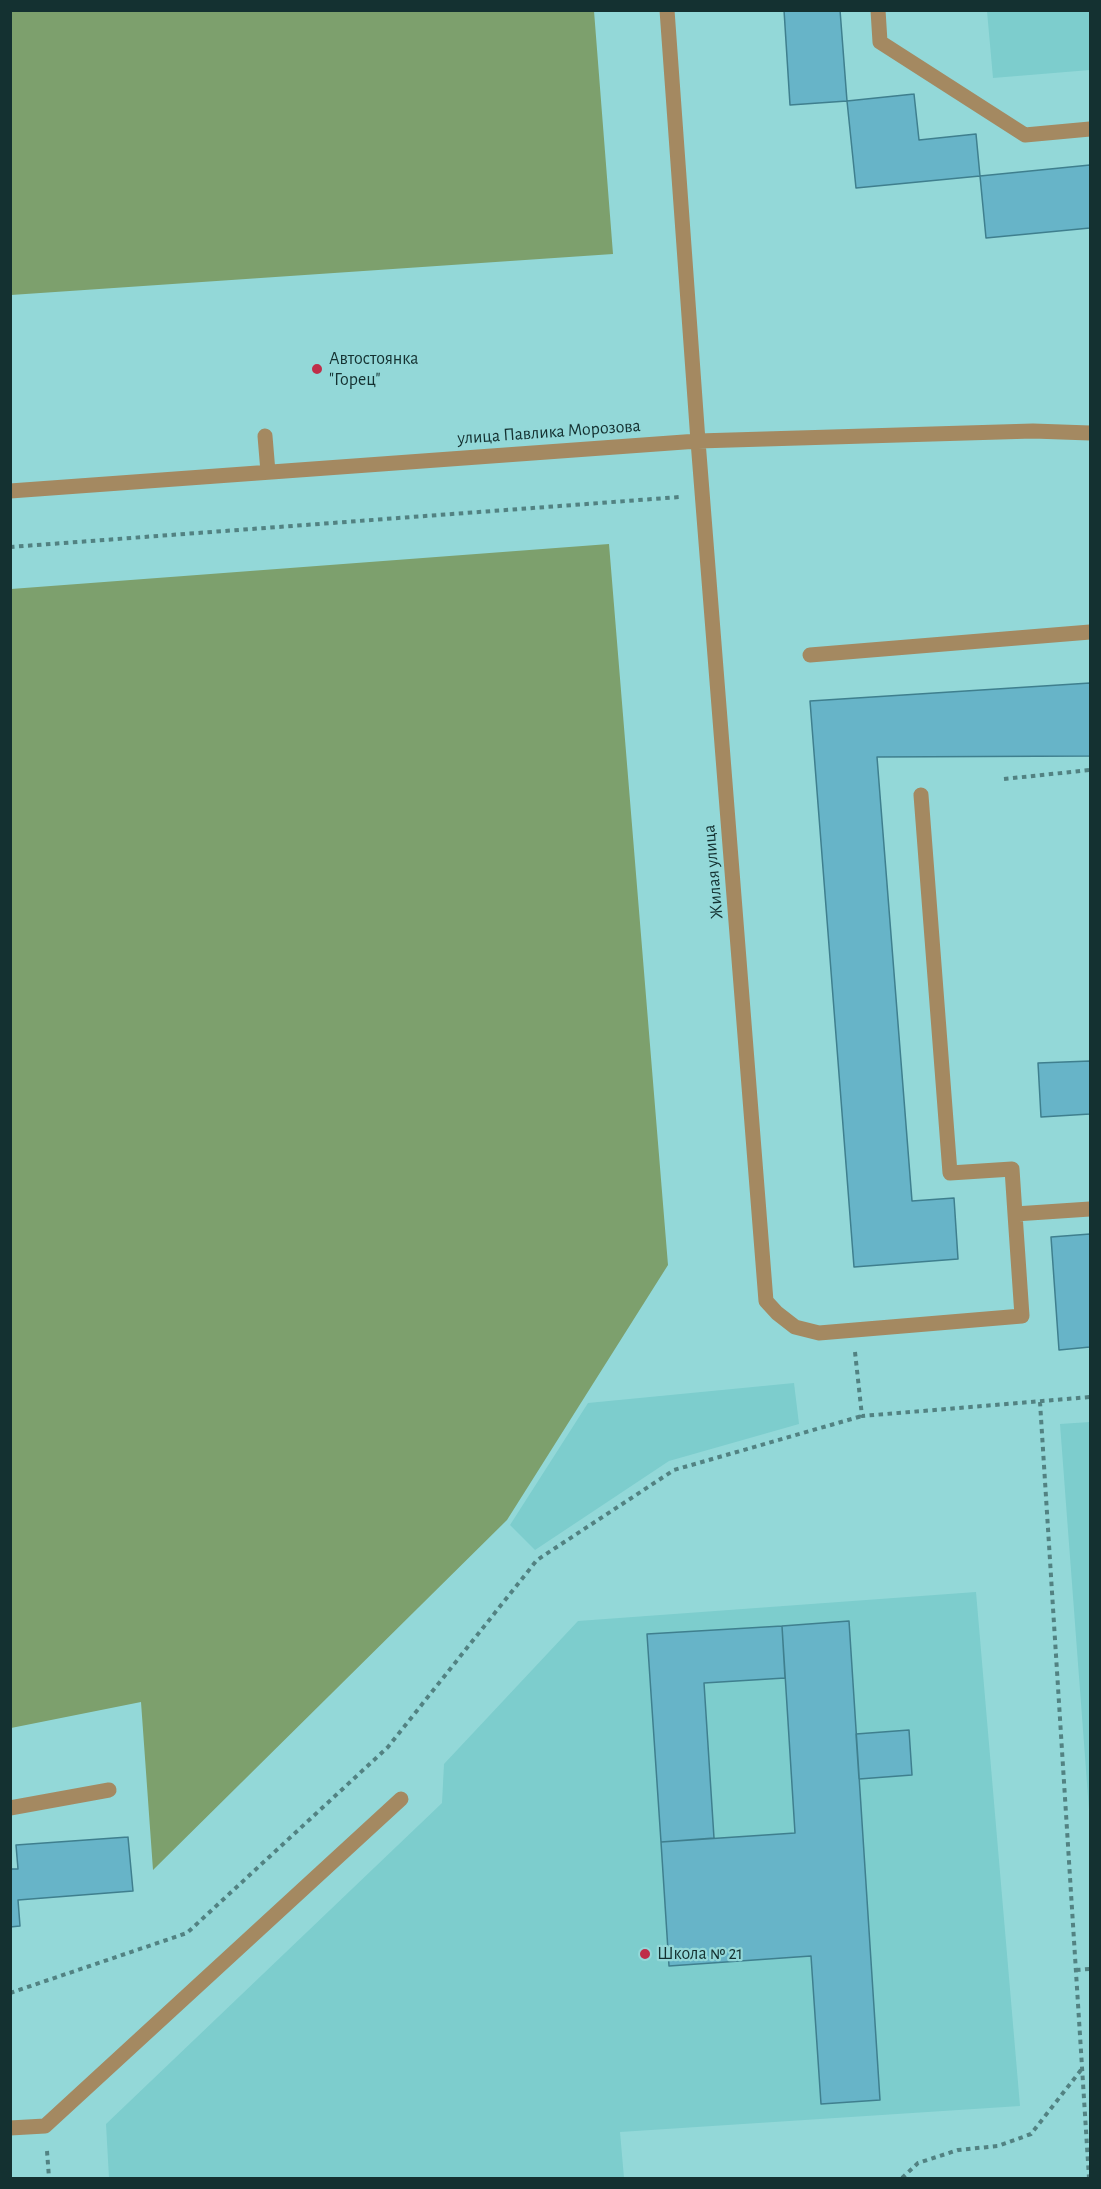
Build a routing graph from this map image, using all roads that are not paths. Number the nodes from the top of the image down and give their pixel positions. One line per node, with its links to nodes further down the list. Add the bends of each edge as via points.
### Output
1 (668, 10): 6 (street, Жилая улица)
2 (878, 10): 3 (street, via 880,42 1025,135)
3 (1090, 129)
4 (1090, 433): 6 (street, улица Павлика Морозова, via 1033,431)
5 (265, 436): 7 (street)
6 (698, 441): 7 (street, улица Павлика Морозова); 13 (street, Жилая улица, via 766,1300 781,1317 819,1333 1022,1316)
7 (268, 472): 8 (street, улица Павлика Морозова)
8 (10, 491)
9 (1090, 632): 10 (street)
10 (810, 655)
11 (921, 795): 13 (street, via 950,1173 1012,1169)
12 (1090, 1209): 13 (street)
13 (1015, 1215)
14 (109, 1790): 16 (street)
15 (401, 1799): 17 (street, via 45,2126)
16 (10, 1808)
17 (10, 2128)

